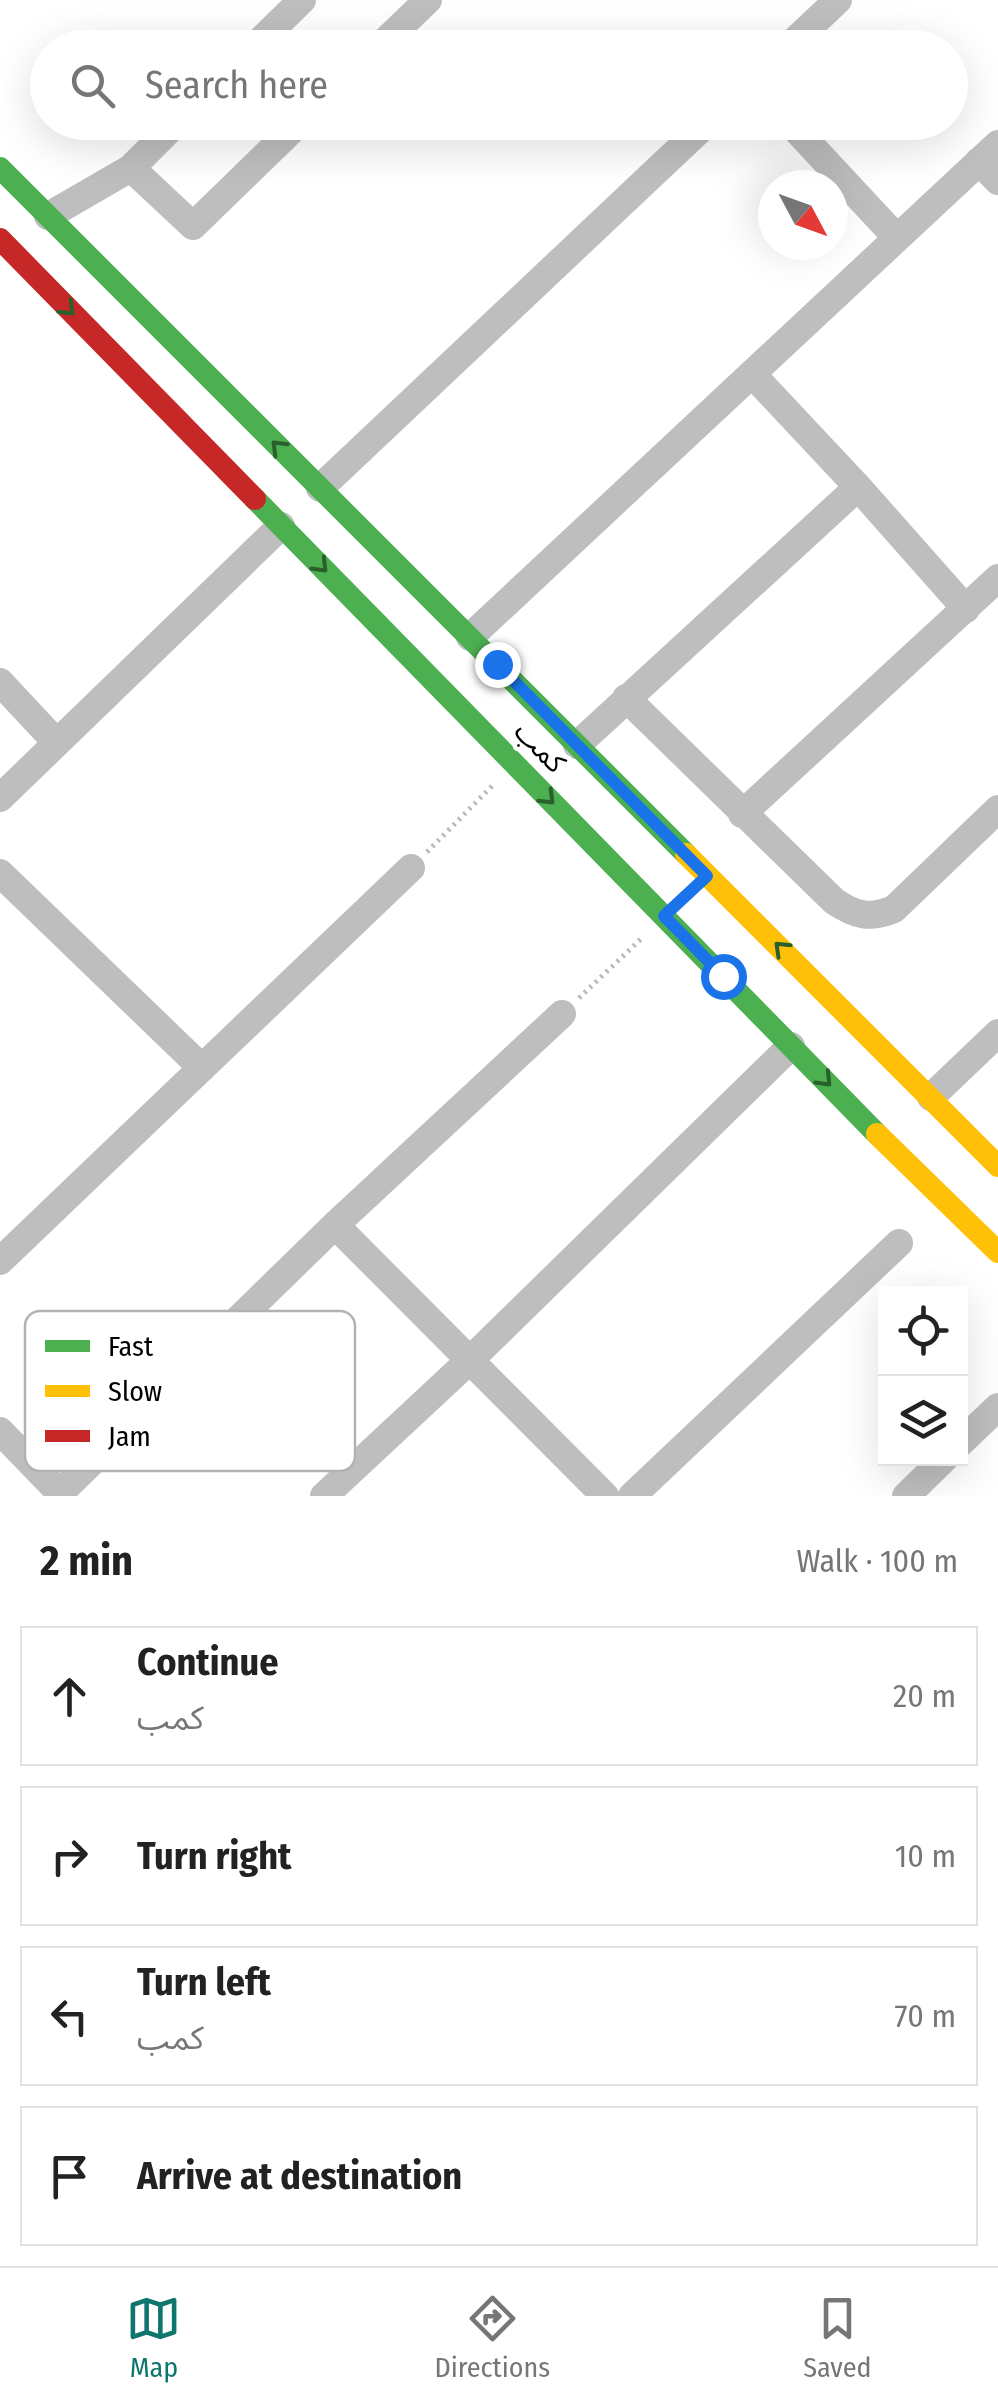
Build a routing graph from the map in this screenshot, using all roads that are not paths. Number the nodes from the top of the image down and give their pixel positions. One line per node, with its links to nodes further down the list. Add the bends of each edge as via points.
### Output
1 (302, 0): 4 (street)
2 (428, 0): 5 (street)
3 (838, 0): 6 (street)
4 (272, 30)
5 (397, 30)
6 (806, 30)
7 (159, 140): 13 (street)
8 (281, 140): 13 (street, via 193,226)
9 (689, 140): 18 (street)
10 (805, 140): 15 (street)
11 (992, 162): 15 (street)
12 (0, 168): 14 (street, کمب)
13 (131, 168): 14 (street)
14 (24, 235): 18 (street, کمب, one-way to 14); 19 (street, کمب, one-way to 19)
15 (898, 238): 16 (street)
16 (752, 374): 17 (street); 22 (street)
17 (858, 487): 21 (street); 24 (street)
18 (320, 488): 22 (street, کمب)
19 (281, 526): 25 (street); 32 (street, کمب, one-way to 32, via 514,764)
20 (998, 578): 21 (street)
21 (966, 609): 29 (street)
22 (470, 638): 26 (street, کمب)
23 (0, 682): 25 (street)
24 (626, 698): 26 (street); 29 (street)
25 (56, 742): 27 (street)
26 (577, 745): 32 (street, کمب)
27 (0, 798)
28 (998, 809): 29 (street, via 894,909 876,916 854,914 834,901)
29 (742, 814)
30 (411, 868): 36 (street)
31 (0, 872): 36 (street)
32 (686, 896): 35 (street, کمب); 37 (street, کمب, one-way to 32)
33 (562, 1014): 39 (street)
34 (998, 1033): 37 (street)
35 (791, 1046): 41 (street, کمب, one-way to 41); 44 (street)
36 (202, 1068): 42 (street)
37 (931, 1097): 38 (street, کمب)
38 (998, 1166)
39 (334, 1225): 43 (street); 44 (street)
40 (899, 1243): 57 (street)
41 (998, 1252)
42 (0, 1261)
43 (247, 1311)
44 (470, 1360): 50 (street); 56 (street)
45 (998, 1407): 47 (street)
46 (0, 1432): 48 (street)
47 (968, 1435)
48 (25, 1457)
49 (936, 1466): 58 (street)
50 (355, 1467)
51 (39, 1471): 54 (street)
52 (85, 1471): 54 (street)
53 (351, 1471): 55 (street)
54 (62, 1494)
55 (324, 1496)
56 (605, 1496)
57 (632, 1496)
58 (906, 1496)

